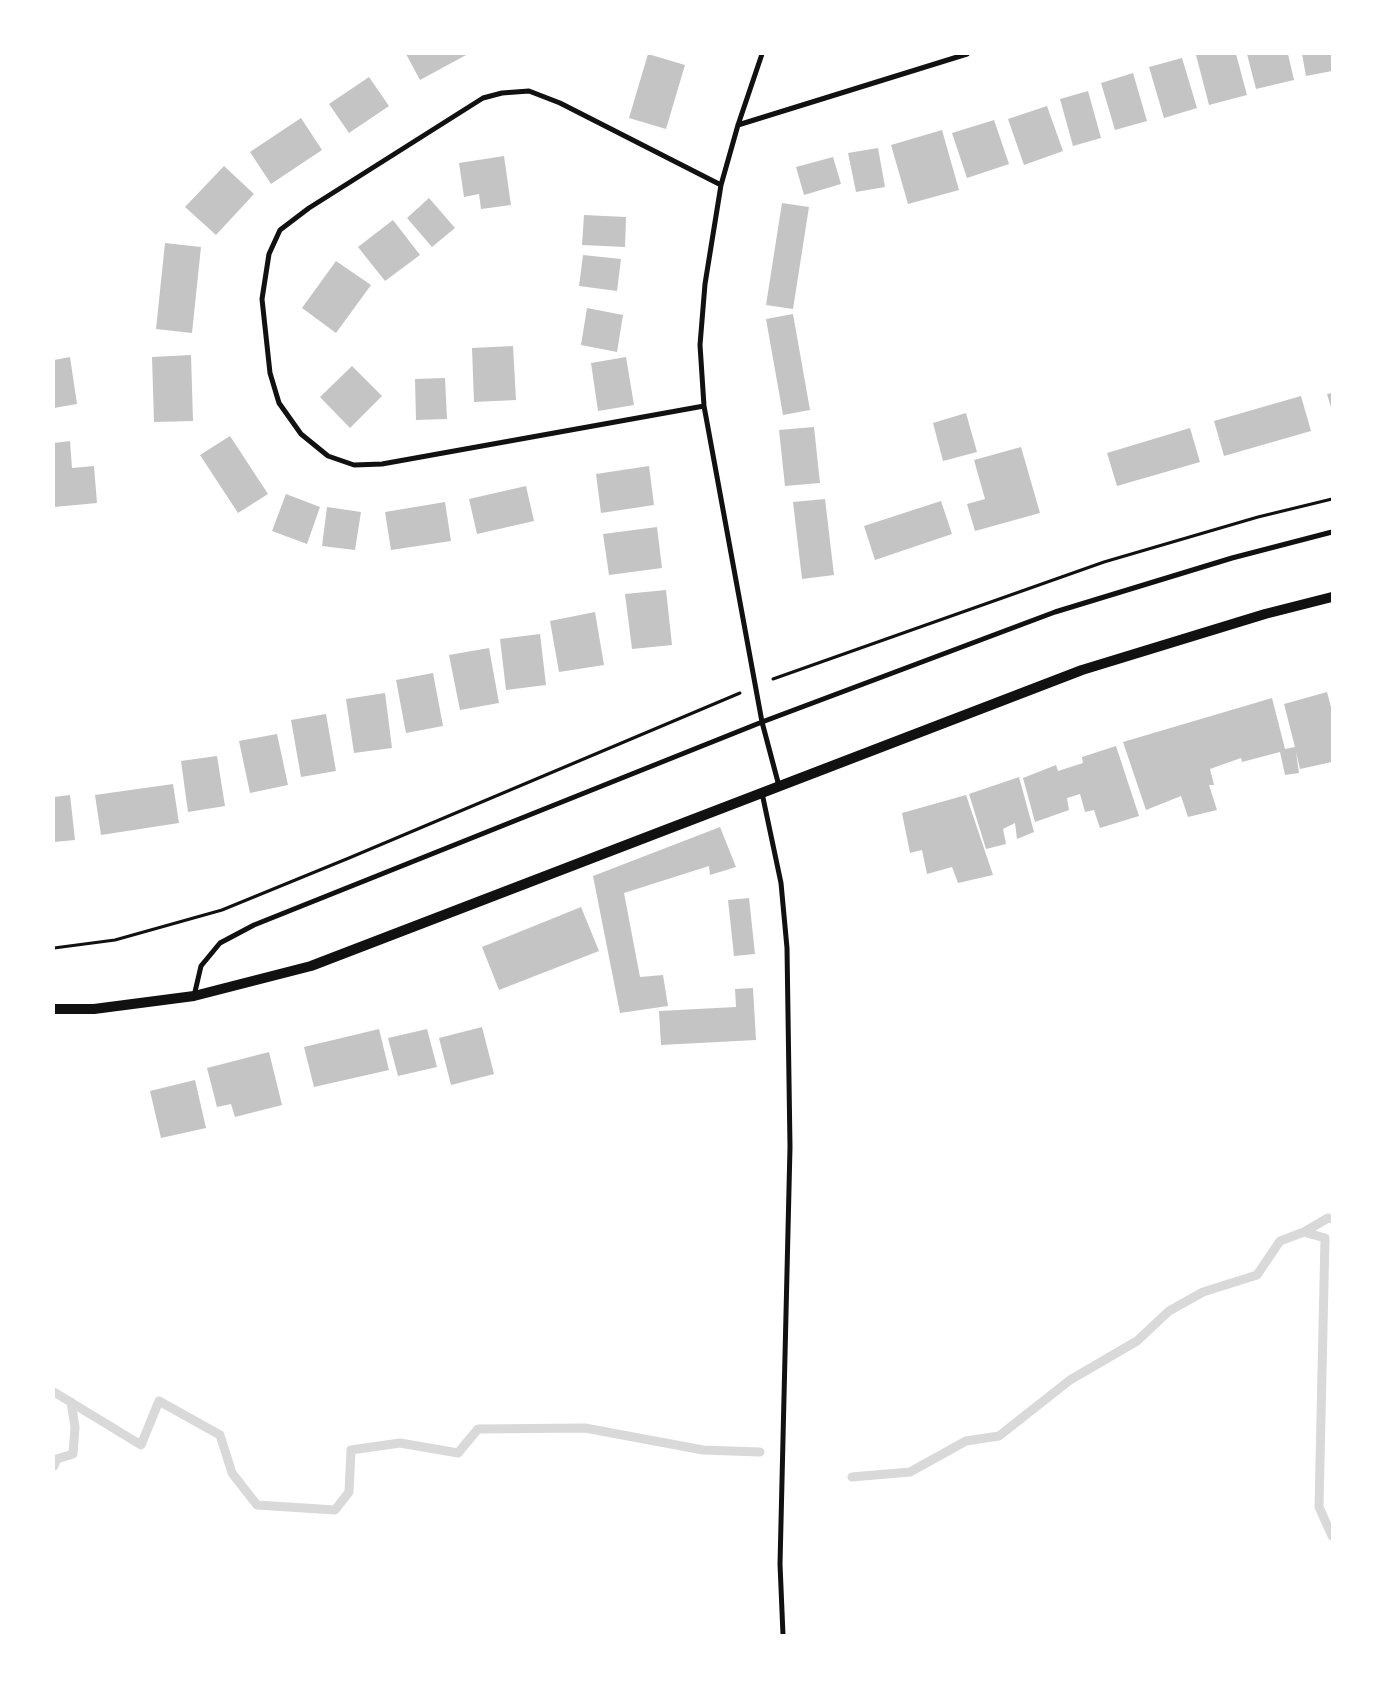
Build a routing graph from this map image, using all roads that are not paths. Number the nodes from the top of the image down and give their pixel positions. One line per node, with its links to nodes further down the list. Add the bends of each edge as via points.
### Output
1 (762, 54): 3 (street)
2 (967, 54): 3 (street)
3 (738, 125): 4 (street)
4 (721, 185): 5 (street, via 705,284 700,345); 5 (street, via 560,103 528,91 502,93 483,98 309,208 280,230 269,254 262,299 270,373 279,403 301,434 328,456 354,465 382,464)
5 (704, 406): 8 (street)
6 (1332, 532): 8 (street, via 1232,558 1056,612)
7 (1332, 597): 9 (main road, via 1082,670)
8 (762, 722): 9 (street); 11 (street, via 254,924 220,943 201,966)
9 (779, 786): 10 (main road)
10 (762, 792): 11 (main road, via 310,966); 13 (street, via 781,883 787,948 790,1147 780,1564)
11 (194, 996): 12 (main road, via 94,1009)
12 (54, 1009)
13 (783, 1635)

